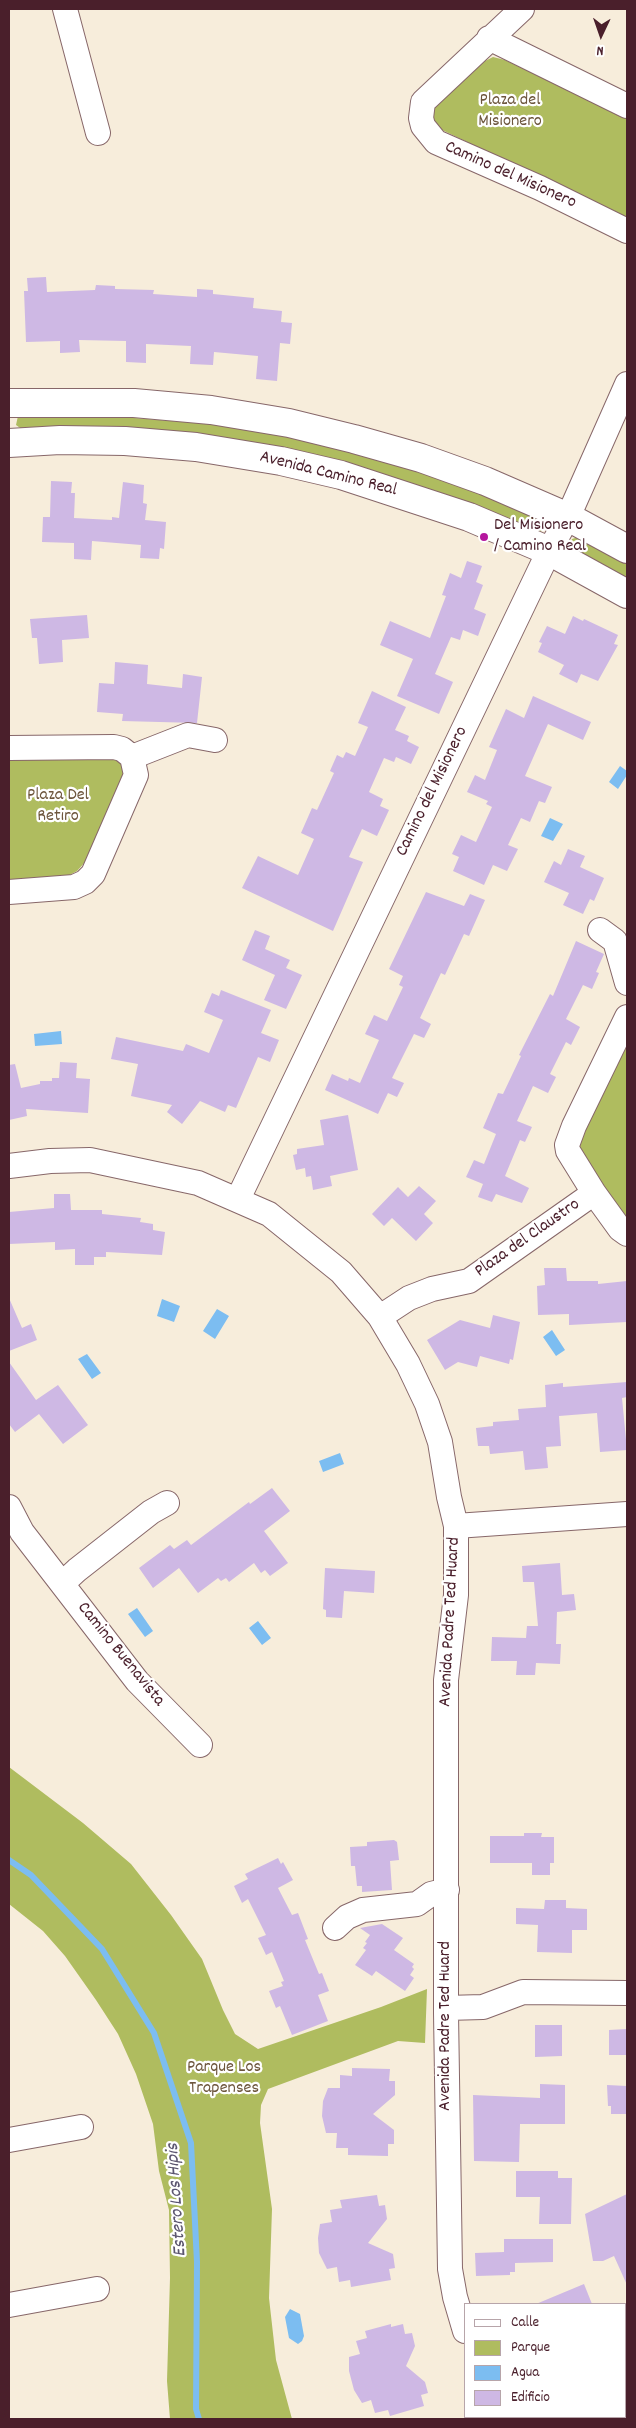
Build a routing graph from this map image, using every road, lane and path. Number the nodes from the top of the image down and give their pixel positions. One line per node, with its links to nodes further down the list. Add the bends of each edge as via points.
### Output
1 (65, 9): 5 (street)
2 (522, 9): 3 (street, Camino del Misionero)
3 (490, 38): 4 (street); 6 (street, Camino del Misionero, via 423,102 421,118 427,133 436,142)
4 (627, 106)
5 (98, 133)
6 (627, 231)
7 (627, 384): 10 (street, Camino del Misionero)
8 (9, 402): 10 (main road, via 134,402 289,423 421,458)
9 (9, 443): 12 (main road, Avenida Camino Real, via 125,441 196,447 281,461 393,490 469,517)
10 (568, 516): 11 (main road); 12 (street, Camino del Misionero)
11 (627, 549)
12 (549, 551): 13 (main road, Avenida Camino Real); 23 (street, Camino del Misionero)
13 (627, 594)
14 (215, 740): 16 (street, via 188,735)
15 (9, 748): 16 (street, via 114,747)
16 (132, 757): 17 (street, via 136,775 93,874 74,887)
17 (9, 892)
18 (600, 930): 19 (street, via 615,941)
19 (627, 982)
20 (627, 1017): 22 (street, Plaza del Claustro, via 568,1140 568,1151)
21 (9, 1166): 23 (street, Avenida Padre Ted Huard, via 90,1160 198,1183)
22 (594, 1193): 24 (street, Plaza del Claustro); 25 (street, Plaza del Claustro, via 469,1281 416,1295)
23 (238, 1199): 25 (street, Avenida Padre Ted Huard, via 269,1214 341,1272)
24 (627, 1234)
25 (380, 1317): 29 (street, Avenida Padre Ted Huard, via 427,1404 440,1442)
26 (167, 1503): 30 (street, via 151,1512)
27 (9, 1507): 30 (street, Camino Buenavista, via 22,1532)
28 (627, 1514): 29 (street)
29 (456, 1526): 32 (street, Avenida Padre Ted Huard, via 456,1595 446,1680)
30 (63, 1584): 31 (street, Camino Buenavista, via 137,1681)
31 (200, 1745)
32 (447, 1890): 33 (street, via 431,1894); 34 (street, Avenida Padre Ted Huard)
33 (417, 1904): 34 (street); 35 (street, via 363,1910 347,1917)
34 (447, 1915): 37 (street, Avenida Padre Ted Huard)
35 (335, 1928)
36 (627, 1993): 37 (street, via 522,1992 483,2007)
37 (446, 2008): 42 (street, Avenida Padre Ted Huard, via 450,2269)
38 (81, 2127): 39 (street)
39 (9, 2140)
40 (97, 2290): 41 (street)
41 (9, 2305)
42 (464, 2328)

